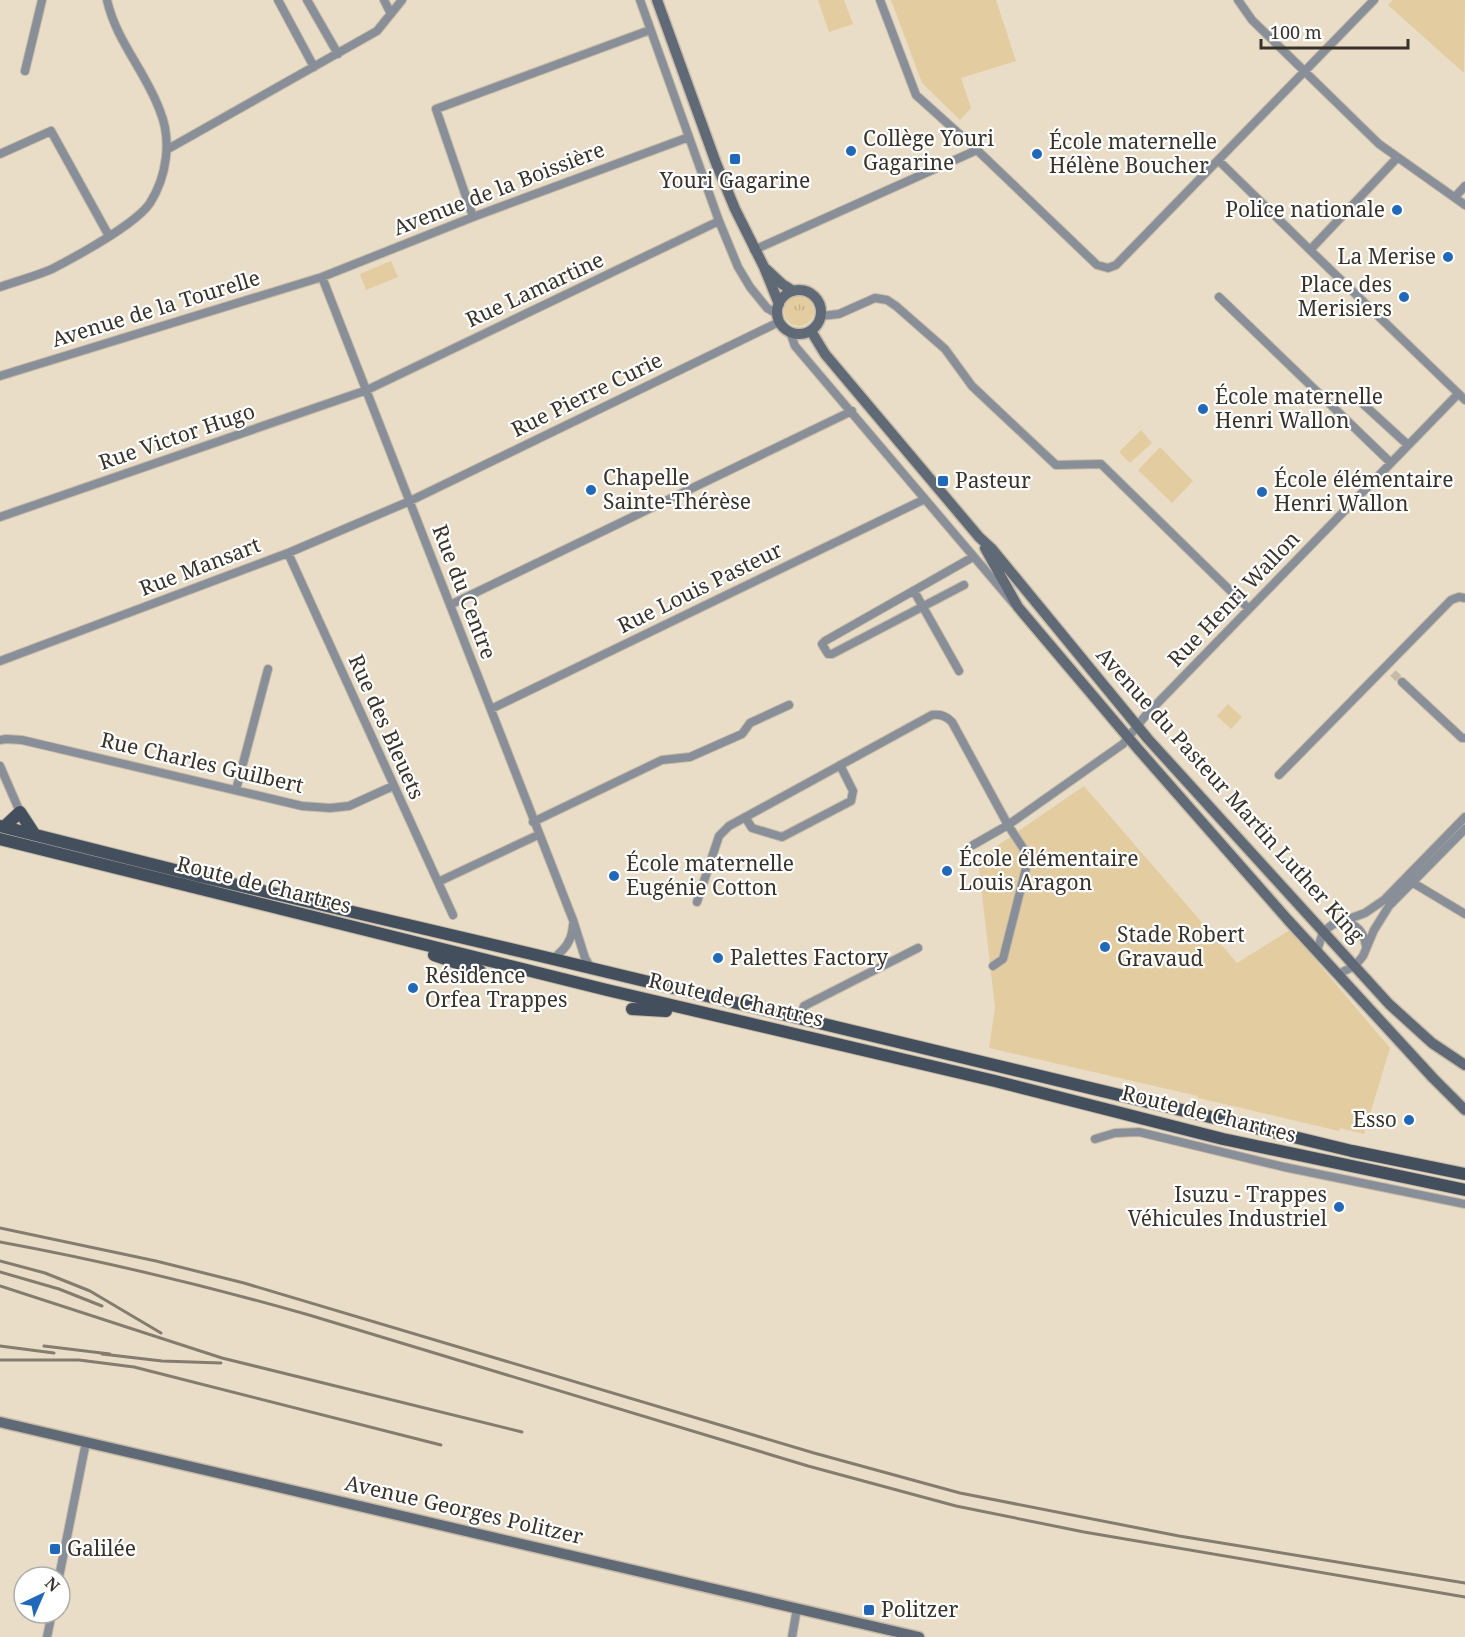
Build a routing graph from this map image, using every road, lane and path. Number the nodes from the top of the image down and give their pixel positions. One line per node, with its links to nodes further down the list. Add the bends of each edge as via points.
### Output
1 (42, 0): 17 (street)
2 (107, 0): 19 (street, via 111,18 161,111)
3 (279, 0): 15 (street)
4 (307, 0): 14 (street)
5 (384, 0): 12 (street)
6 (402, 0): 12 (street)
7 (640, 0): 13 (street, Avenue du Pasteur Martin Luther King)
8 (657, 0): 30 (street, Avenue du Pasteur Martin Luther King, via 720,172)
9 (880, 0): 20 (street, via 916,94)
10 (1238, 0): 16 (street, via 1252,20)
11 (1374, 0): 16 (street)
12 (391, 14): 14 (street, via 377,31)
13 (650, 30): 18 (street, Avenue du Pasteur Martin Luther King); 27 (street, via 436,109)
14 (338, 54): 15 (street)
15 (314, 67): 19 (street)
16 (1303, 71): 22 (street); 23 (street)
17 (25, 72)
18 (689, 137): 27 (street, Avenue de la Boissière); 28 (street, Avenue du Pasteur Martin Luther King)
19 (168, 149): 29 (street, via 162,177 150,203)
20 (976, 150): 23 (street, via 1097,265 1108,268 1116,265); 30 (street)
21 (0, 154): 29 (street, via 51,131)
22 (1397, 158): 25 (street); 31 (street)
23 (1218, 160): 31 (street)
24 (1465, 186): 25 (street)
25 (1455, 197): 26 (street)
26 (1465, 206)
27 (473, 217): 33 (street, Avenue de la Boissière)
28 (719, 221): 37 (street, Avenue du Pasteur Martin Luther King, via 750,287 767,308); 42 (street, Rue Lamartine)
29 (109, 236): 34 (street, via 51,269)
30 (754, 250): 32 (street, Avenue du Pasteur Martin Luther King)
31 (1310, 250): 43 (street)
32 (764, 267): 35 (street, Avenue du Pasteur Martin Luther King); 37 (street, Avenue du Pasteur Martin Luther King)
33 (322, 277): 41 (street, Avenue de la Tourelle); 42 (street, Rue du Centre)
34 (0, 287)
35 (794, 291): 37 (street, via 782,298); 38 (street, Avenue du Pasteur Martin Luther King, via 812,294 820,304)
36 (1219, 297): 48 (street)
37 (778, 313): 40 (street, Avenue du Pasteur Martin Luther King); 50 (street, Rue Pierre Curie)
38 (821, 316): 39 (street); 61 (street, via 839,314 875,298 896,306 945,349 972,386 1056,465 1101,464)
39 (811, 331): 40 (street); 52 (street, Avenue du Pasteur Martin Luther King, via 825,354)
40 (790, 332): 46 (street, Avenue du Pasteur Martin Luther King, via 795,346)
41 (0, 376)
42 (367, 390): 50 (street, Rue du Centre); 51 (street, Rue Victor Hugo)
43 (1458, 394): 44 (street); 47 (street, Rue Henri Wallon)
44 (1465, 400)
45 (1361, 402): 47 (street)
46 (852, 411): 49 (street, Avenue du Pasteur Martin Luther King); 58 (street)
47 (1408, 445): 48 (street, Rue Henri Wallon)
48 (1391, 463): 61 (street, Rue Henri Wallon)
49 (925, 499): 54 (street, Avenue du Pasteur Martin Luther King); 69 (street, Rue Louis Pasteur)
50 (410, 501): 53 (street, Rue Mansart); 58 (street, Rue du Centre)
51 (0, 517)
52 (979, 537): 60 (street, Avenue du Pasteur Martin Luther King); 70 (street, Avenue du Pasteur Martin Luther King)
53 (288, 553): 62 (street, Rue Mansart); 77 (street, Rue des Bleuets)
54 (973, 557): 56 (street); 60 (street, Avenue du Pasteur Martin Luther King)
55 (964, 585): 59 (street)
56 (914, 591): 59 (street); 59 (street, via 825,641 824,648 831,654)
57 (1465, 598): 63 (street, via 1451,600)
58 (450, 605): 69 (street, Rue du Centre)
59 (923, 606): 65 (street)
60 (1018, 607): 71 (street, Avenue du Pasteur Martin Luther King)
61 (1249, 609): 70 (street, Rue Henri Wallon)
62 (0, 661)
63 (1386, 666): 66 (street); 76 (street)
64 (268, 669): 78 (street)
65 (959, 671)
66 (1393, 673)
67 (1402, 682): 72 (street)
68 (789, 705): 82 (street, via 750,723 742,734 690,757 662,760)
69 (491, 709): 82 (street, Rue du Centre)
70 (1137, 726): 71 (street, Rue Henri Wallon); 96 (street, Avenue du Pasteur Martin Luther King)
71 (1129, 738): 83 (street, Rue Henri Wallon); 100 (street, Avenue du Pasteur Martin Luther King)
72 (1465, 738)
73 (0, 740): 78 (street, Rue Charles Guilbert, via 22,740)
74 (840, 765): 81 (street); 81 (street, via 853,791 851,801 782,837 752,828); 83 (street, via 932,715 946,716)
75 (0, 766): 79 (street)
76 (1280, 775)
77 (393, 786): 78 (street, Rue Charles Guilbert, via 350,806 330,808 302,806); 90 (street, Rue des Bleuets)
78 (236, 790)
79 (20, 812): 85 (main road); 86 (main road)
80 (1465, 817): 89 (street)
81 (746, 818): 91 (street, via 719,836)
82 (533, 822): 87 (street, Rue du Centre)
83 (1008, 825): 88 (street, Rue Henri Wallon); 102 (street, via 1025,851 1026,868 1002,959)
84 (1465, 829): 89 (street)
85 (2, 831): 86 (main road, Route de Chartres); 97 (main road, Route de Chartres)
86 (35, 835): 101 (main road, Route de Chartres)
87 (538, 835): 90 (street); 94 (street, Rue du Centre)
88 (973, 845)
89 (1409, 880): 92 (street); 95 (street, via 1365,913); 98 (street)
90 (438, 882): 93 (street, Rue des Bleuets)
91 (697, 902)
92 (1465, 914)
93 (453, 915)
94 (573, 920): 101 (street, via 569,942); 104 (street, Rue du Centre)
95 (1340, 922): 96 (street); 98 (street, via 1350,922 1359,929)
96 (1323, 932): 100 (street); 103 (street, Avenue du Pasteur Martin Luther King)
97 (416, 942): 105 (main road, via 433,954); 108 (main road, Route de Chartres)
98 (1366, 946): 103 (street)
99 (918, 948): 109 (street, via 804,1006)
100 (1317, 951): 106 (street, Avenue du Pasteur Martin Luther King)
101 (553, 959): 104 (main road, Route de Chartres)
102 (993, 966)
103 (1355, 966): 106 (street); 110 (street, Avenue du Pasteur Martin Luther King, via 1432,1043)
104 (591, 968): 109 (main road, Route de Chartres)
105 (480, 971)
106 (1338, 974): 111 (street, Avenue du Pasteur Martin Luther King)
107 (632, 1009): 108 (main road, via 691,1016)
108 (707, 1012): 114 (main road, Route de Chartres, via 1223,1139)
109 (800, 1018): 113 (main road, Route de Chartres, via 1405,1164)
110 (1465, 1065)
111 (1465, 1110)
112 (1095, 1140): 115 (street, via 1115,1133 1139,1132)
113 (1465, 1174)
114 (1465, 1190)
115 (1465, 1204)
116 (0, 1422): 117 (street, Avenue Georges Politzer)
117 (86, 1442): 118 (street); 119 (street, Avenue Georges Politzer)
118 (61, 1565)
119 (797, 1608): 120 (street); 121 (street, Avenue Georges Politzer)
120 (792, 1637)
121 (919, 1637)

